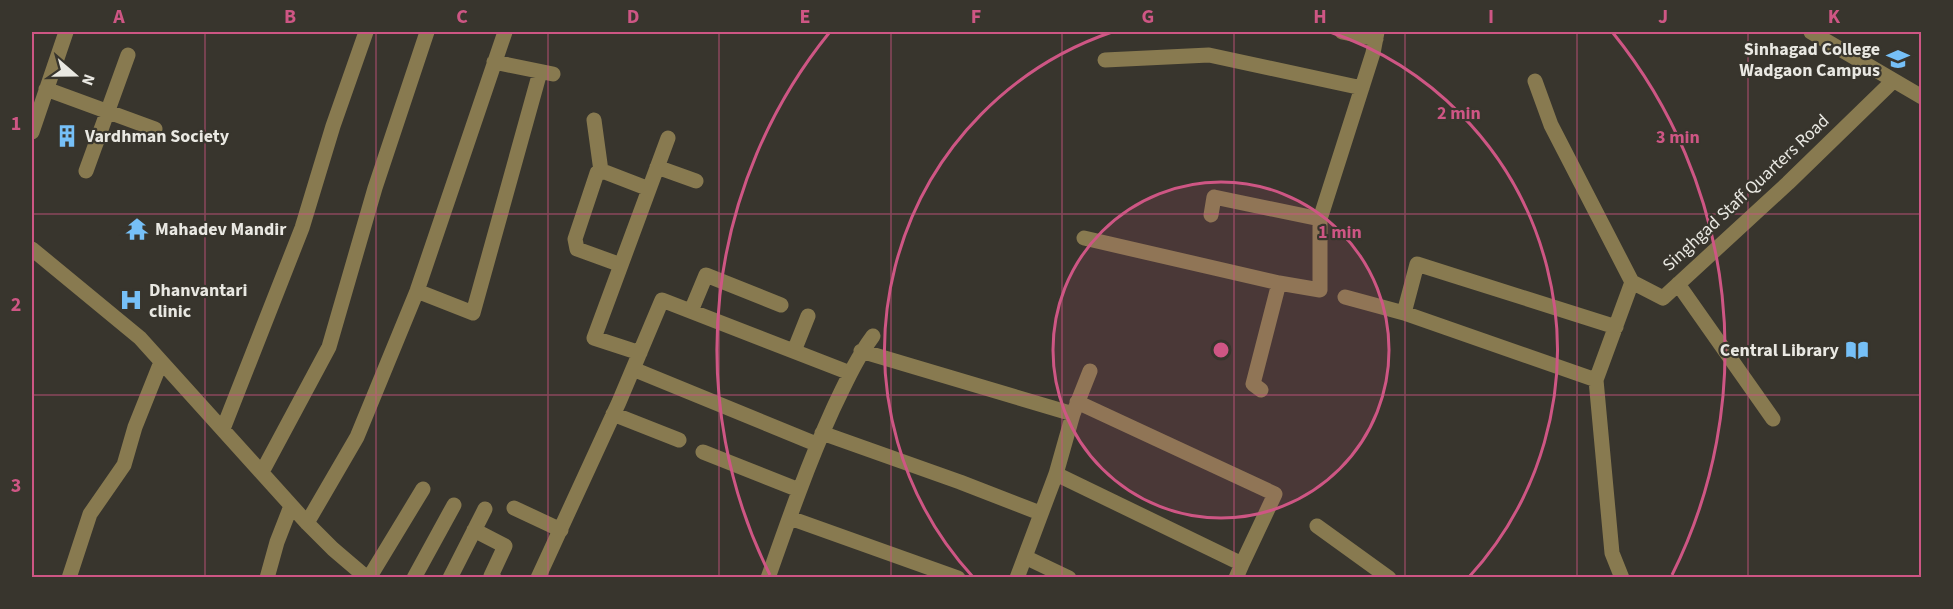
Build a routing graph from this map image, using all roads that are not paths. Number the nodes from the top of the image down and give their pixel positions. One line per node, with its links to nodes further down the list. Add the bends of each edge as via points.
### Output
1 (66, 32): 15 (street)
2 (366, 32): 55 (street, via 302,228)
3 (427, 32): 59 (street, via 375,188 329,347)
4 (505, 32): 11 (street)
5 (1342, 32): 7 (street)
6 (1811, 32): 13 (street)
7 (1359, 34): 8 (street)
8 (1376, 35): 14 (street)
9 (128, 55): 17 (street)
10 (1105, 60): 14 (street, via 1209,55)
11 (494, 62): 35 (street); 35 (street, via 547,73 473,313)
12 (1535, 81): 32 (street, via 1551,125)
13 (1893, 81): 16 (street); 34 (street, Singhgad Staff Quarters Road)
14 (1362, 88): 28 (street)
15 (46, 89): 17 (street); 20 (street)
16 (1922, 97)
17 (108, 111): 19 (street); 23 (street)
18 (594, 120): 24 (street)
19 (155, 129)
20 (32, 132)
21 (668, 138): 22 (street)
22 (657, 167): 25 (street); 26 (street)
23 (86, 171)
24 (601, 171): 26 (street); 31 (street, via 597,172 574,245)
25 (696, 181)
26 (649, 189): 31 (street)
27 (1211, 215): 28 (street, via 1214,197)
28 (1320, 219): 33 (street, via 1320,290)
29 (1084, 238): 33 (street)
30 (32, 249): 46 (street, via 140,338)
31 (621, 265): 45 (street, via 594,338)
32 (1632, 282): 34 (street, Singhgad Staff Quarters Road, via 1663,298); 41 (street)
33 (1279, 283): 51 (street, via 1253,384)
34 (1677, 284): 54 (street)
35 (417, 291): 69 (street, via 357,437)
36 (1345, 297): 39 (street)
37 (781, 305): 38 (street, via 706,275)
38 (690, 311): 43 (street); 45 (street, via 662,300)
39 (1404, 313): 41 (street, via 1417,264); 50 (street)
40 (808, 316): 43 (street)
41 (1616, 327): 50 (street)
42 (873, 336): 44 (street)
43 (794, 351): 49 (street)
44 (861, 351): 49 (street); 52 (street)
45 (640, 353): 47 (street)
46 (161, 362): 55 (street); 75 (street, via 124,465 90,514)
47 (633, 369): 53 (street); 56 (street)
48 (1090, 371): 52 (street)
49 (850, 373): 56 (street)
50 (1596, 380): 87 (street, via 1612,553)
51 (1261, 390)
52 (1075, 408): 60 (street); 74 (street, via 1275,494)
53 (614, 414): 57 (street); 72 (street)
54 (1773, 419)
55 (223, 429): 59 (street)
56 (819, 439): 62 (street); 67 (street, via 960,482)
57 (679, 440)
58 (703, 452): 62 (street)
59 (262, 472): 64 (street)
60 (1056, 474): 67 (street); 74 (street)
61 (423, 489): 77 (street)
62 (799, 490): 68 (street)
63 (454, 505): 78 (street)
64 (291, 506): 69 (street); 76 (street)
65 (514, 508): 72 (street)
66 (485, 509): 71 (street)
67 (1040, 513): 73 (street)
68 (789, 518): 82 (street); 83 (street)
69 (307, 523): 77 (street)
70 (1317, 526): 86 (street)
71 (474, 530): 79 (street); 80 (street, via 505,546 491,576)
72 (561, 530): 81 (street)
73 (1025, 557): 84 (street); 85 (street)
74 (1239, 571)
75 (69, 578)
76 (267, 578)
77 (368, 578)
78 (414, 578)
79 (450, 578)
80 (494, 578)
81 (538, 578)
82 (768, 578)
83 (958, 578)
84 (1017, 578)
85 (1069, 578)
86 (1389, 578)
87 (1622, 578)

